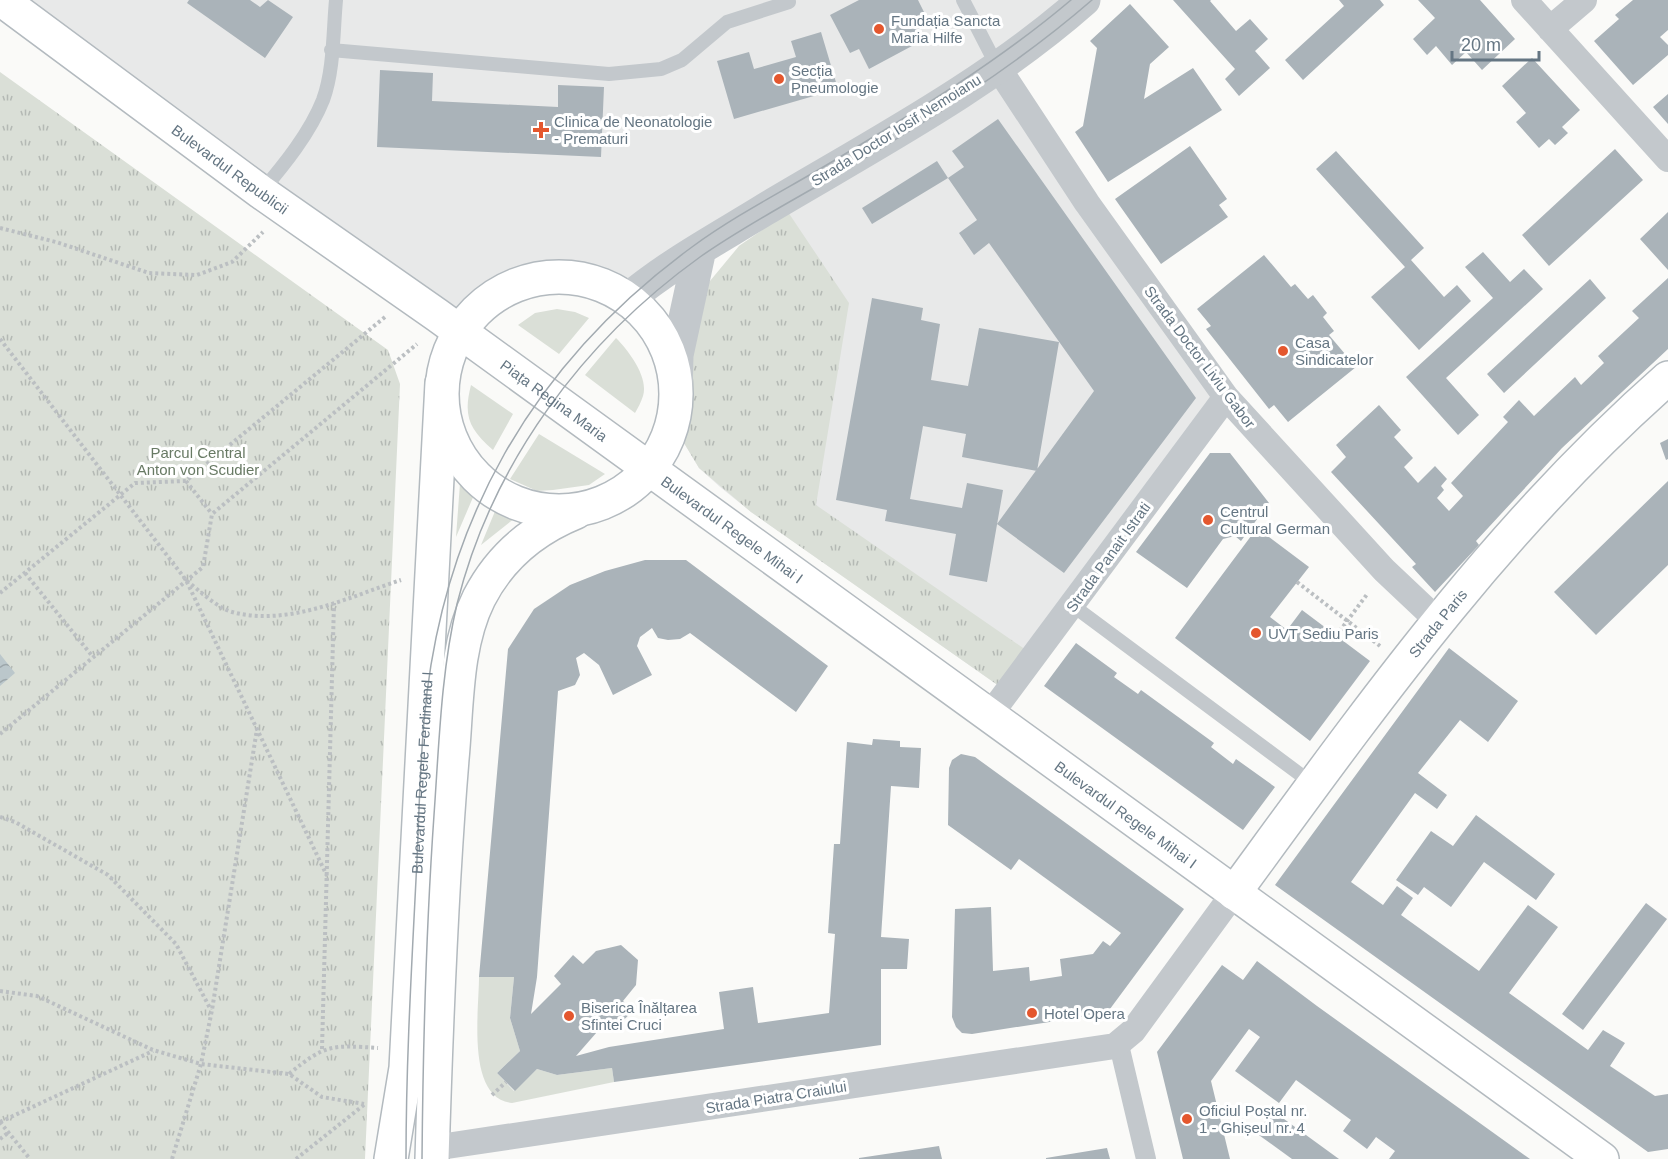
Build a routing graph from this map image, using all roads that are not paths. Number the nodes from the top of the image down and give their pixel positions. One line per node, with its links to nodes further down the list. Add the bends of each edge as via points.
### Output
1 (2, 0): 12 (main road, Bulevardul Republicii)
2 (336, 0): 9 (lane)
3 (963, 0): 10 (lane)
4 (1084, 0): 10 (street, Strada Doctor Iosif Nemoianu)
5 (1524, 0): 8 (street)
6 (1584, 0): 8 (street)
7 (789, 2): 9 (lane, via 727,22 682,60 636,73 609,74)
8 (1551, 29): 11 (street)
9 (331, 50): 12 (lane, via 328,80 314,118)
10 (997, 66): 13 (street, Strada Doctor Iosif Nemoianu, via 942,104); 19 (street, Strada Doctor Liviu Gabor, via 1087,203)
11 (1668, 159)
12 (261, 192): 15 (main road, Bulevardul Republicii)
13 (700, 249): 14 (street, Strada Doctor Iosif Nemoianu, via 657,274); 18 (street, via 677,355)
14 (627, 300): 15 (main road, via 595,283 574,278 533,280 495,296); 18 (main road, via 647,316 659,333 675,373)
15 (460, 332): 17 (main road); 20 (main road, Piața Regina Maria)
16 (1668, 378): 23 (main road, Strada Paris, via 1576,463)
17 (442, 383): 21 (main road, via 446,426 464,463 476,477 502,497 527,507 564,512); 29 (main road, Bulevardul Regele Ferdinand I, via 406,1068)
18 (676, 393): 20 (main road, via 670,433)
19 (1226, 397): 22 (street, Strada Panait Istrati); 23 (street, Strada Doctor Liviu Gabor, via 1384,570)
20 (649, 470): 21 (main road, via 621,494); 24 (main road, Bulevardul Regele Mihai I)
21 (582, 509): 28 (main road, Bulevardul Regele Ferdinand I, via 540,530 506,559 479,598 466,634 445,842)
22 (1072, 606): 24 (street, Strada Panait Istrati); 25 (lane)
23 (1437, 620): 25 (main road, Strada Paris)
24 (989, 716): 26 (main road, Bulevardul Regele Mihai I)
25 (1313, 784): 26 (main road, Strada Paris)
26 (1234, 893): 27 (street); 31 (main road, Bulevardul Regele Mihai I)
27 (1119, 1045): 28 (street, Strada Piatra Craiului); 30 (street)
28 (432, 1154)
29 (391, 1159)
30 (1146, 1159)
31 (1602, 1159)

